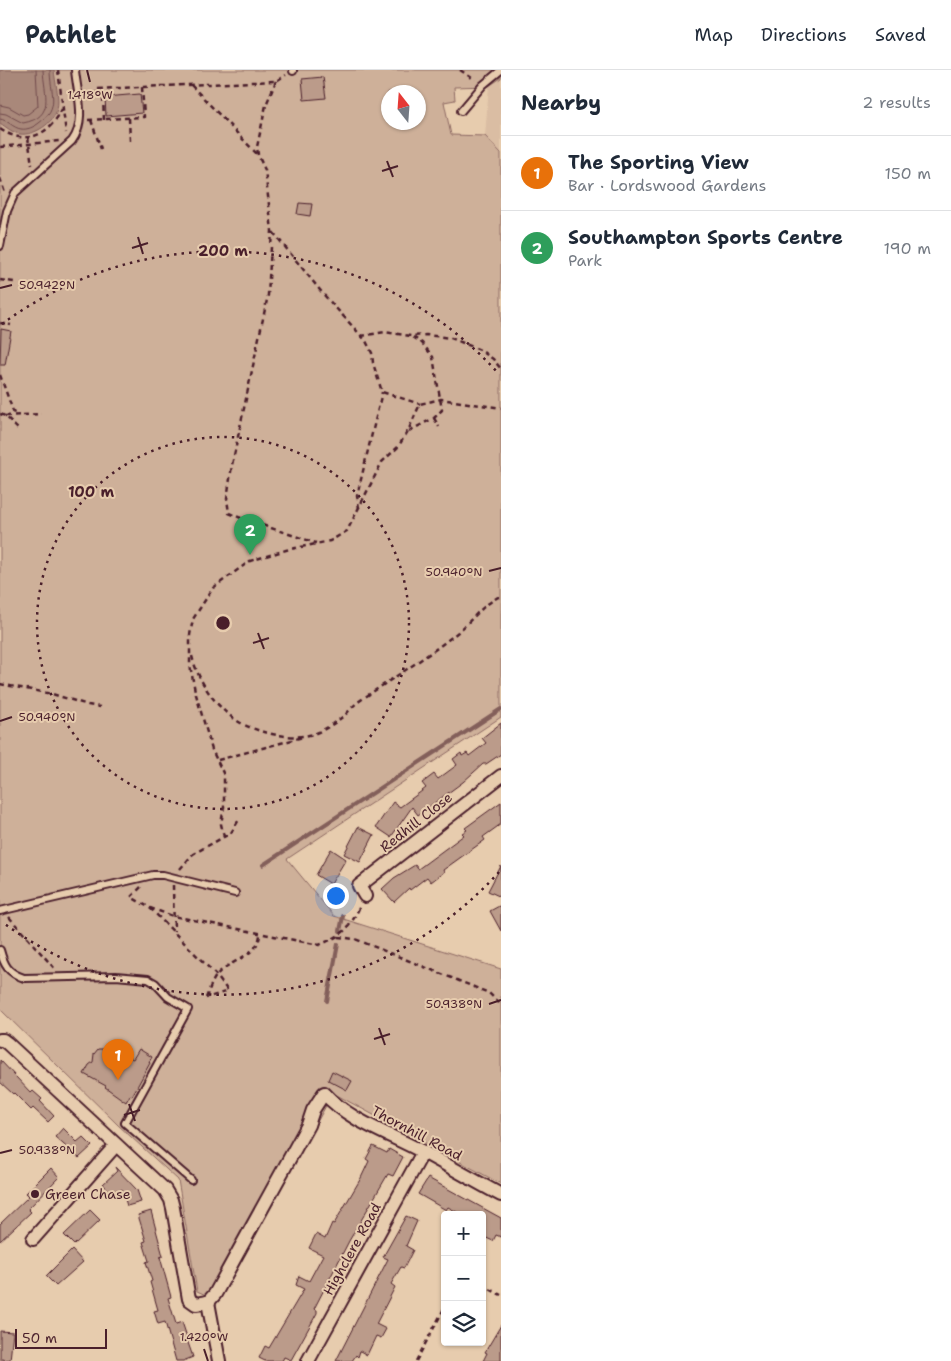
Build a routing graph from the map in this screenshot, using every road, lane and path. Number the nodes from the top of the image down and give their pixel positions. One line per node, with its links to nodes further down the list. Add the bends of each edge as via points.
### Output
1 (58, 70): 12 (path)
2 (75, 70): 10 (lane)
3 (293, 70): 6 (path)
4 (460, 70): 8 (path)
5 (501, 70): 8 (lane)
6 (276, 81): 7 (path); 26 (path, via 266,105)
7 (191, 85): 9 (path); 26 (path)
8 (483, 85): 13 (lane)
9 (142, 87): 10 (path, via 96,89 96,95); 14 (path, via 144,117)
10 (78, 96): 17 (lane)
11 (105, 97): 16 (path)
12 (62, 108): 19 (path); 20 (path, via 48,129)
13 (461, 111)
14 (129, 118): 16 (path); 22 (path)
15 (91, 120): 16 (path); 17 (path); 25 (path)
16 (104, 120)
17 (81, 121): 27 (lane, via 79,133)
18 (0, 129): 20 (path, via 16,137)
19 (66, 134)
20 (28, 138): 23 (path)
21 (61, 140): 23 (path)
22 (130, 140)
23 (29, 144): 24 (path); 27 (path)
24 (0, 147)
25 (101, 149)
26 (258, 155): 30 (path, via 265,170)
27 (33, 177): 31 (lane, via 9,204)
28 (0, 178): 29 (path)
29 (5, 194)
30 (272, 231): 36 (path); 53 (path, via 268,294 232,465 227,498 229,513)
31 (0, 246)
32 (0, 280): 33 (path)
33 (14, 282)
34 (0, 323): 35 (path)
35 (11, 325)
36 (361, 336): 37 (path, via 385,332); 40 (path, via 372,353)
37 (412, 336): 38 (path, via 451,338 480,350); 41 (path, via 433,357)
38 (501, 369)
39 (0, 375): 45 (path)
40 (382, 392): 42 (path); 52 (path, via 357,496)
41 (440, 399): 42 (path); 43 (path); 48 (path, via 442,410)
42 (420, 404): 51 (path)
43 (501, 408)
44 (0, 414): 47 (path)
45 (14, 414): 46 (path); 47 (path)
46 (41, 414)
47 (5, 416): 50 (path)
48 (434, 418): 49 (path); 51 (path)
49 (439, 427)
50 (18, 428)
51 (408, 431): 52 (path, via 398,447 382,462)
52 (359, 508): 53 (path, via 347,531)
53 (318, 544): 55 (path, via 250,561 213,588 193,619)
54 (501, 596): 58 (path, via 489,601 458,631 356,703 333,724)
55 (190, 652): 58 (path, via 208,693 233,718 259,731); 59 (path, via 195,691 212,750)
56 (0, 684): 57 (path)
57 (100, 707)
58 (309, 736): 59 (path)
59 (218, 760): 62 (path, via 224,775 221,824)
60 (501, 776): 66 (street, Redhill Close, via 359,886)
61 (240, 818): 62 (path, via 231,833)
62 (224, 837): 64 (path, via 193,854)
63 (153, 874): 64 (lane); 67 (path, via 131,897); 68 (lane)
64 (173, 878): 65 (lane); 69 (path)
65 (235, 893)
66 (365, 896): 72 (path, via 349,928)
67 (150, 908): 69 (path); 70 (path)
68 (2, 911): 75 (path)
69 (173, 916): 70 (path); 71 (path)
70 (174, 933): 74 (path)
71 (260, 934): 72 (path, via 319,945); 74 (path, via 258,943 250,952)
72 (338, 937): 76 (path, via 355,939 490,993)
73 (0, 950): 75 (lane, via 5,965 15,975 24,978)
74 (216, 975): 74 (path, via 213,983 206,998 228,991)
75 (62, 977): 80 (lane, via 148,979 188,1009 125,1123)
76 (501, 1005)
77 (0, 1040): 78 (street)
78 (116, 1145): 82 (street); 85 (street, via 169,1195 189,1299 196,1304)
79 (423, 1152): 81 (street, Thornhill Road); 85 (street, Thornhill Road, via 345,1112 324,1093); 88 (street, Highclere Road)
80 (191, 1180)
81 (501, 1195)
82 (33, 1239)
83 (486, 1287): 84 (path)
84 (501, 1295)
85 (208, 1302): 87 (street)
86 (441, 1314): 89 (path)
87 (219, 1361)
88 (308, 1361)
89 (416, 1361)

